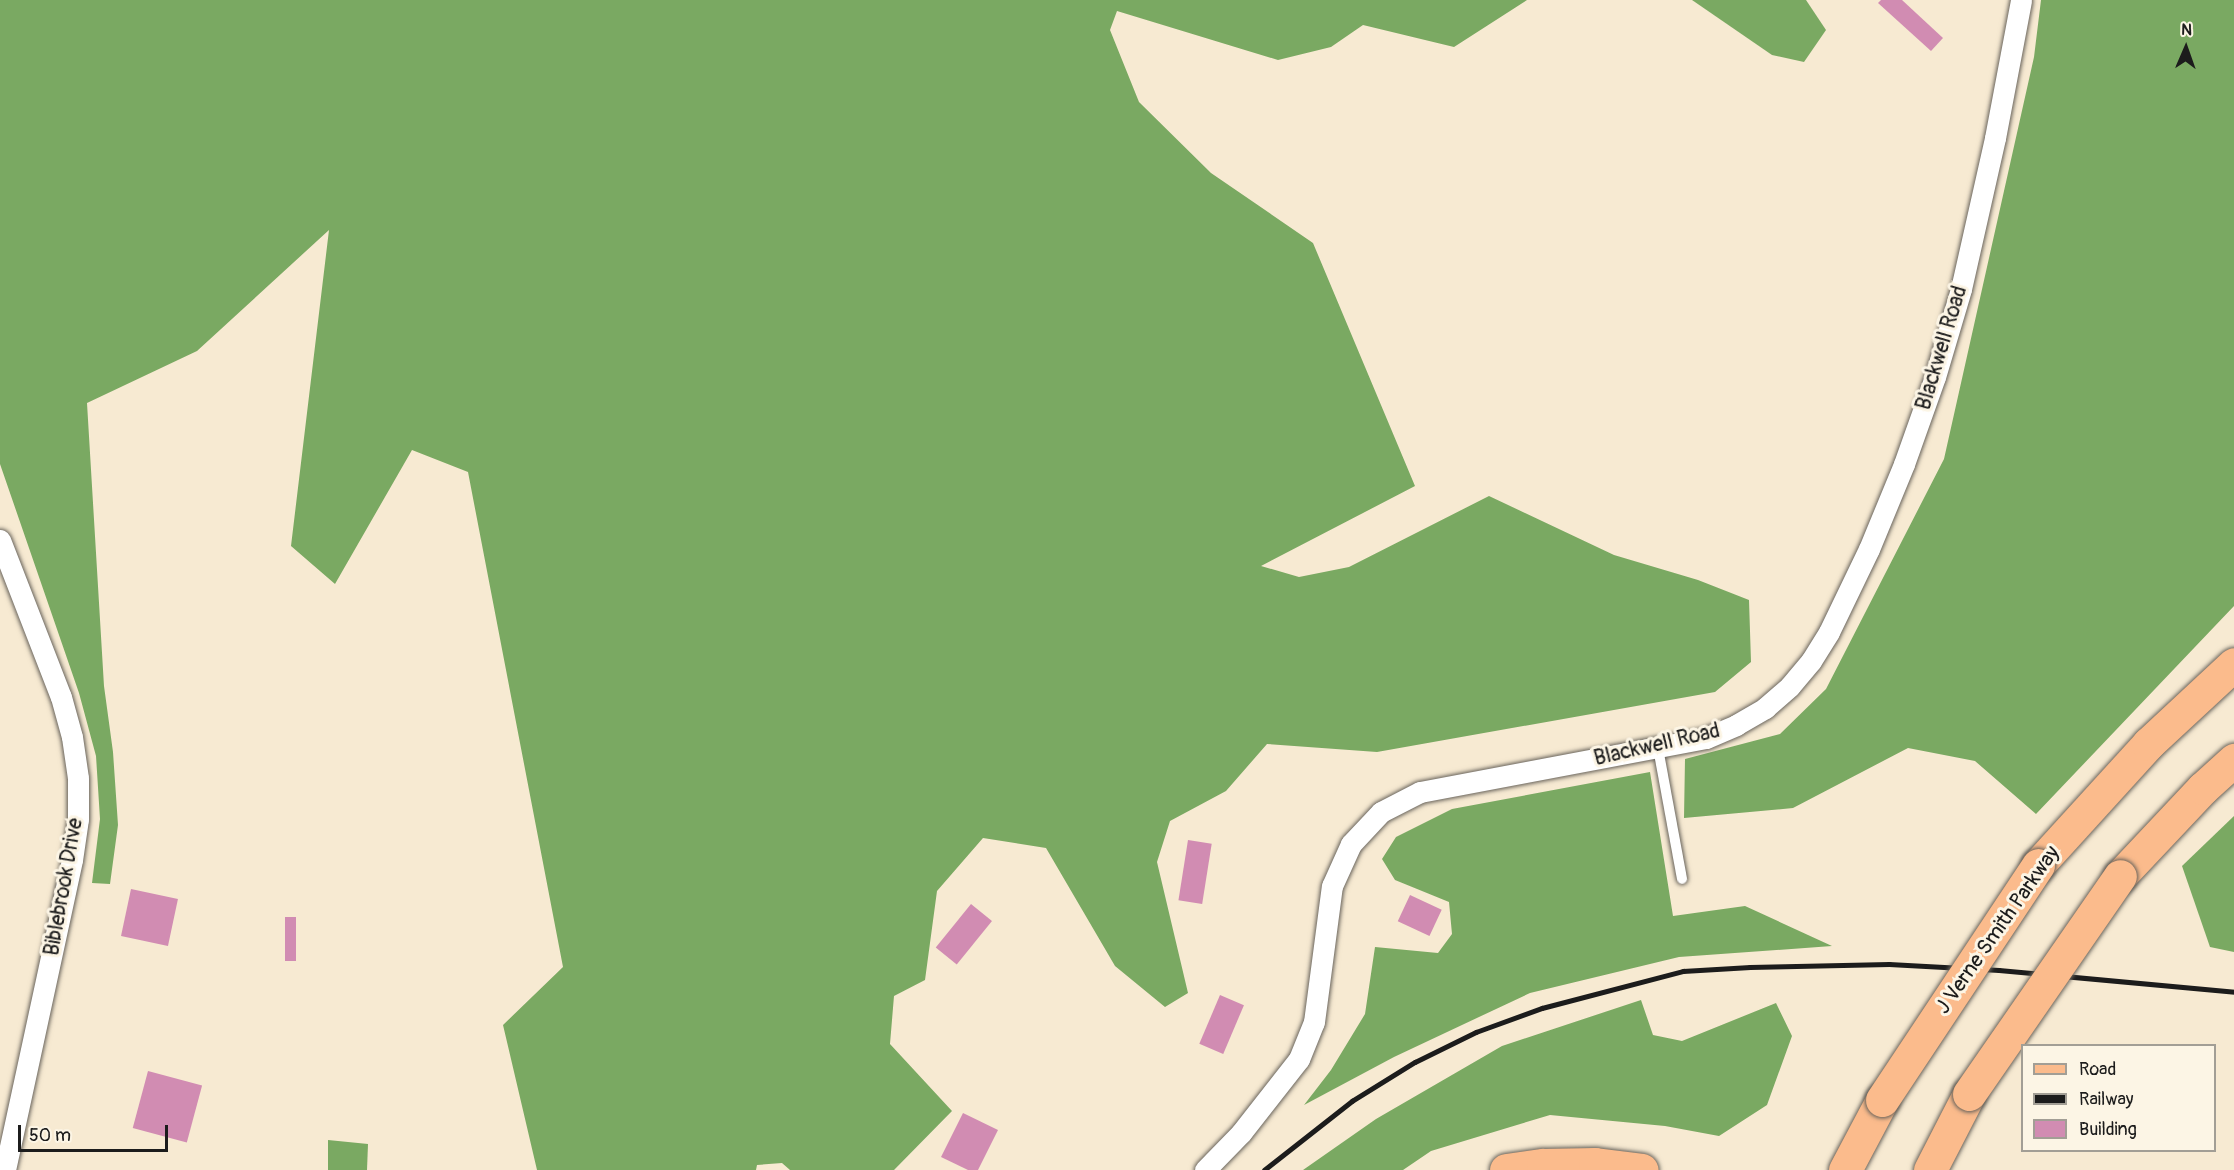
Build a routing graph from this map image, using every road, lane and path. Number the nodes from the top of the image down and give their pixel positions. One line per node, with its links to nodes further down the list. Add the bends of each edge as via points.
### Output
1 (2021, 0): 4 (street, Blackwell Road, via 1961,289 1935,377 1873,539 1829,632 1790,686 1765,708 1706,738)
2 (0, 540): 8 (street, Biblebrook Drive, via 61,697 78,778 72,860)
3 (2234, 664): 12 (main road, J Verne Smith Parkway, bridge, via 2148,744 2038,865 1882,1100)
4 (1658, 748): 6 (lane); 9 (street, Blackwell Road, via 1420,792 1390,806 1366,826 1351,844 1332,886 1316,1012 1308,1041 1288,1076)
5 (2234, 760): 7 (main road, bridge, via 2120,876 1969,1094)
6 (1682, 879)
7 (1944, 1155): 13 (main road)
8 (5, 1170)
9 (1205, 1170)
10 (1506, 1170): 11 (main road, via 1596,1164)
11 (1642, 1170)
12 (1845, 1170)
13 (1930, 1170)

